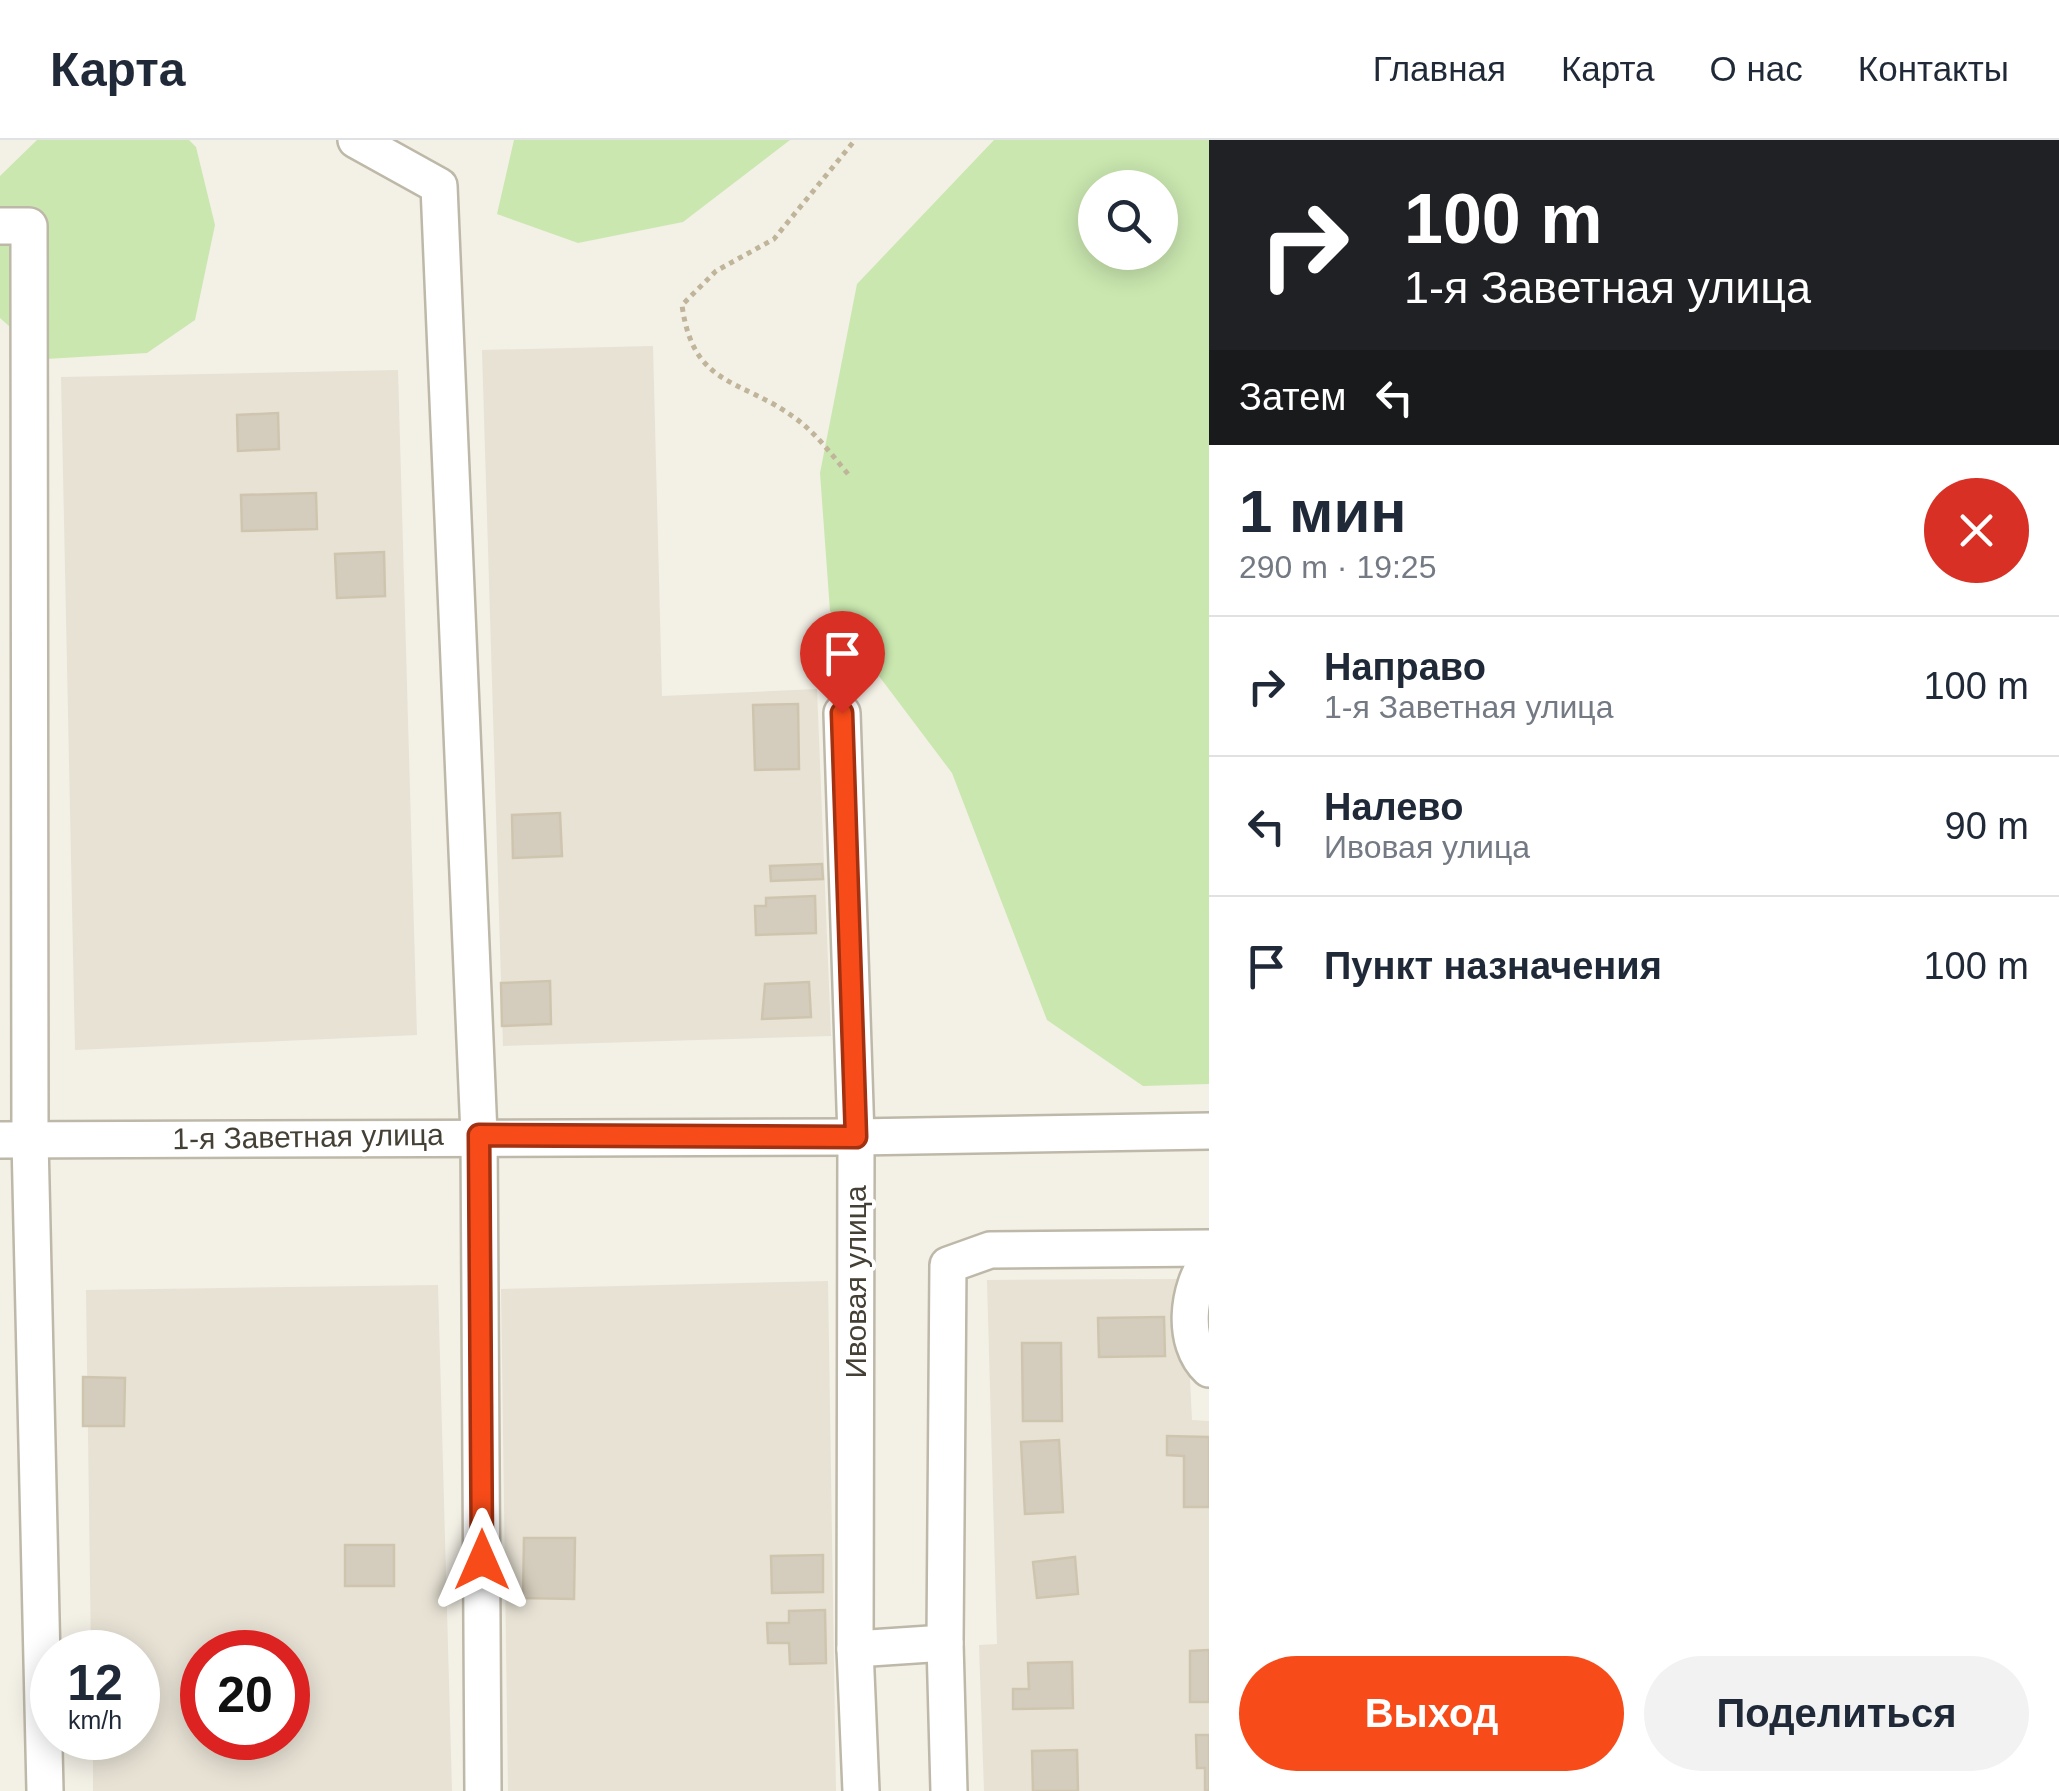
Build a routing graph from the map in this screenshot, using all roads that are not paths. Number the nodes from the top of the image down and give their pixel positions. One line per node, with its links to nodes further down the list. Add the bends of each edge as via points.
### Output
1 (356, 140): 5 (street, via 439,186)
2 (0, 226): 7 (street, via 29,226)
3 (842, 713): 6 (street, Ивовая улица)
4 (1209, 1131): 6 (street, 1-я Заветная улица)
5 (479, 1135): 6 (street, 1-я Заветная улица); 7 (street, 1-я Заветная улица); 14 (street)
6 (856, 1137): 12 (street, Ивовая улица)
7 (15, 1140): 13 (street)
8 (1209, 1248): 11 (street, via 990,1250 948,1265)
9 (1209, 1259): 10 (street, via 1193,1296 1190,1326)
10 (1209, 1369)
11 (945, 1643): 12 (street); 16 (street)
12 (856, 1649): 15 (street, Ивовая улица)
13 (45, 1791)
14 (483, 1791)
15 (862, 1791)
16 (950, 1791)

